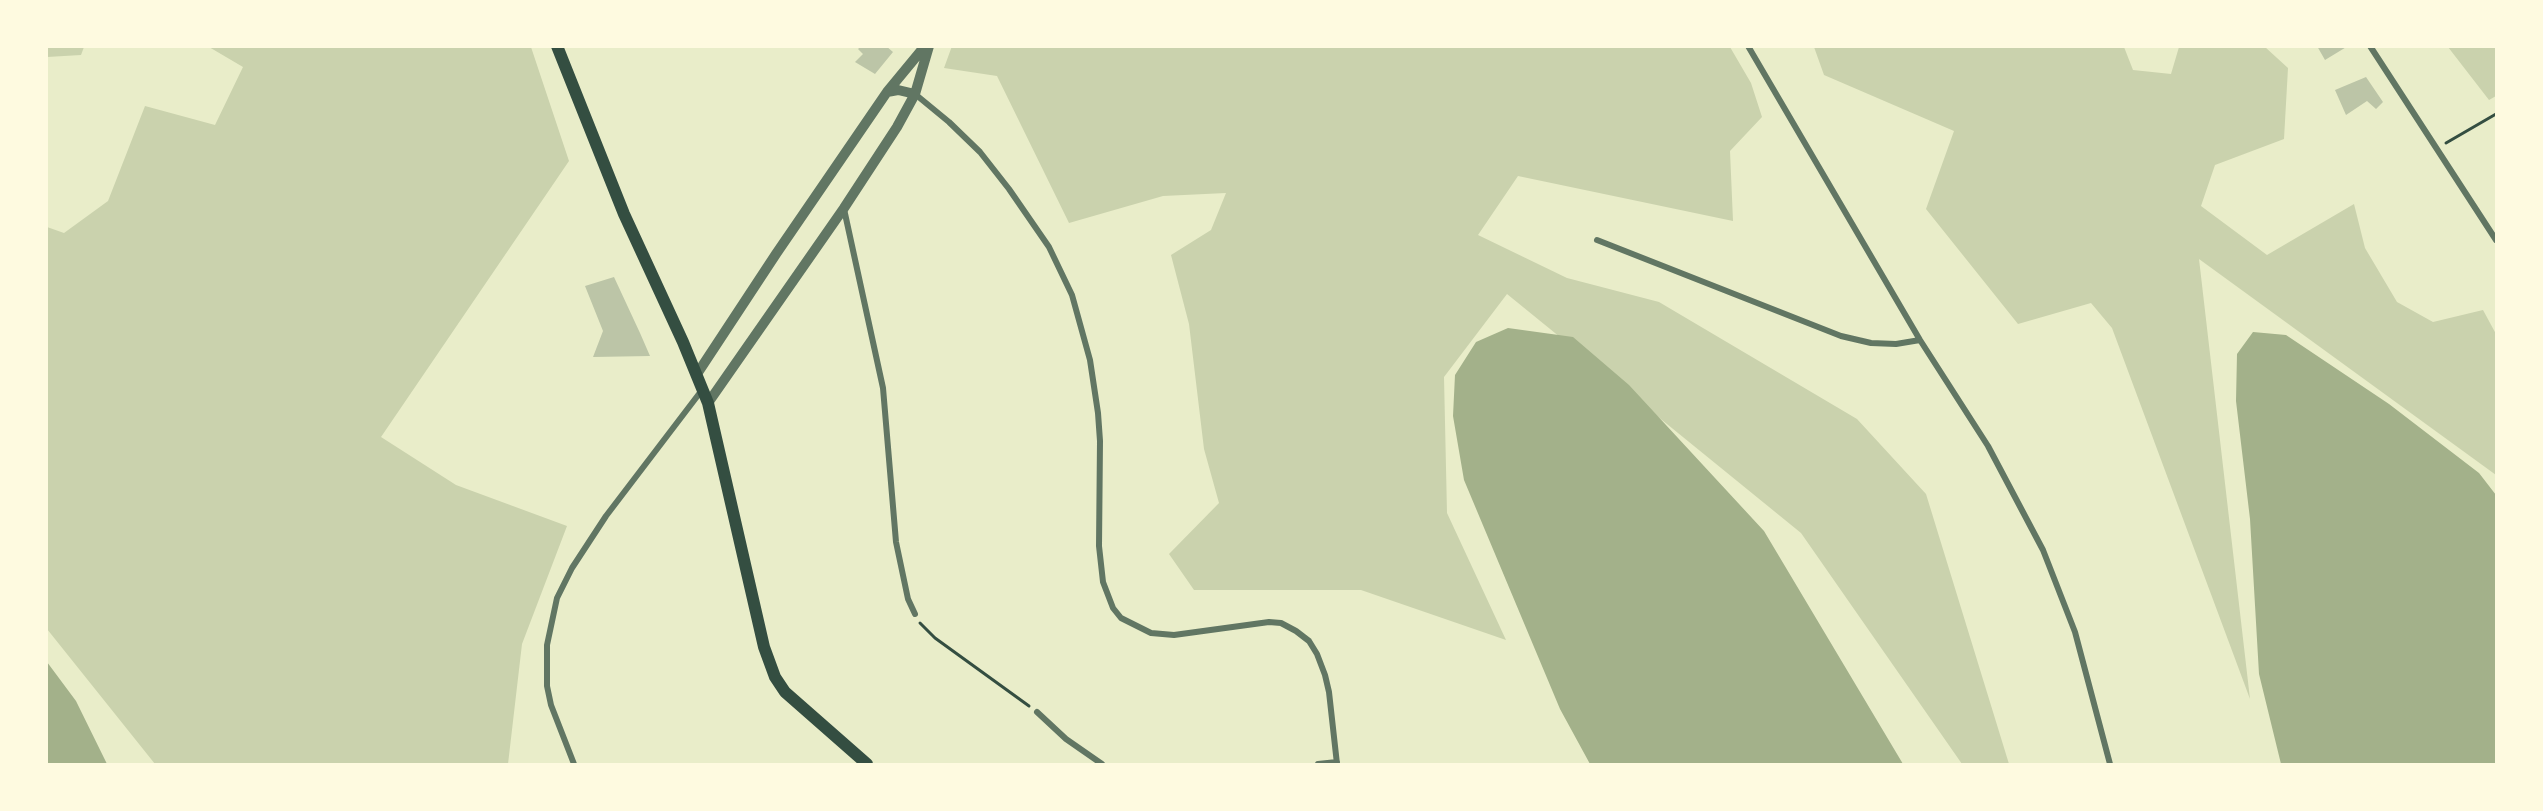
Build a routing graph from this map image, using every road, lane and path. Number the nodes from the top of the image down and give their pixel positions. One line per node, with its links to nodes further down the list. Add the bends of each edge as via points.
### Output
1 (557, 46): 13 (main road, via 624,214)
2 (927, 46): 5 (street); 6 (street)
3 (1748, 46): 12 (street)
4 (2370, 46): 8 (street)
5 (887, 92): 6 (street); 13 (street)
6 (915, 93): 9 (street); 18 (street, via 980,152 1009,189 1049,247 1072,295 1090,360 1098,413 1099,546 1103,582 1113,608 1121,618 1151,633 1174,635 1269,622 1296,631 1313,647 1325,675)
7 (2496, 114): 8 (path)
8 (2438, 148): 11 (street)
9 (844, 208): 15 (street); 16 (street, via 883,388 896,542)
10 (1597, 240): 12 (street, via 1841,336 1896,344)
11 (2496, 240)
12 (1920, 339): 23 (street, via 1988,446 2043,549 2075,632)
13 (697, 374): 14 (main road)
14 (702, 389): 15 (main road); 19 (street, via 606,516 557,598 550,624 547,686)
15 (708, 403): 20 (main road, via 774,677 785,692)
16 (915, 614): 17 (path, via 935,638)
17 (1037, 712): 21 (street)
18 (1337, 763): 22 (street)
19 (574, 765)
20 (867, 765)
21 (1102, 765)
22 (1318, 765)
23 (2110, 765)

